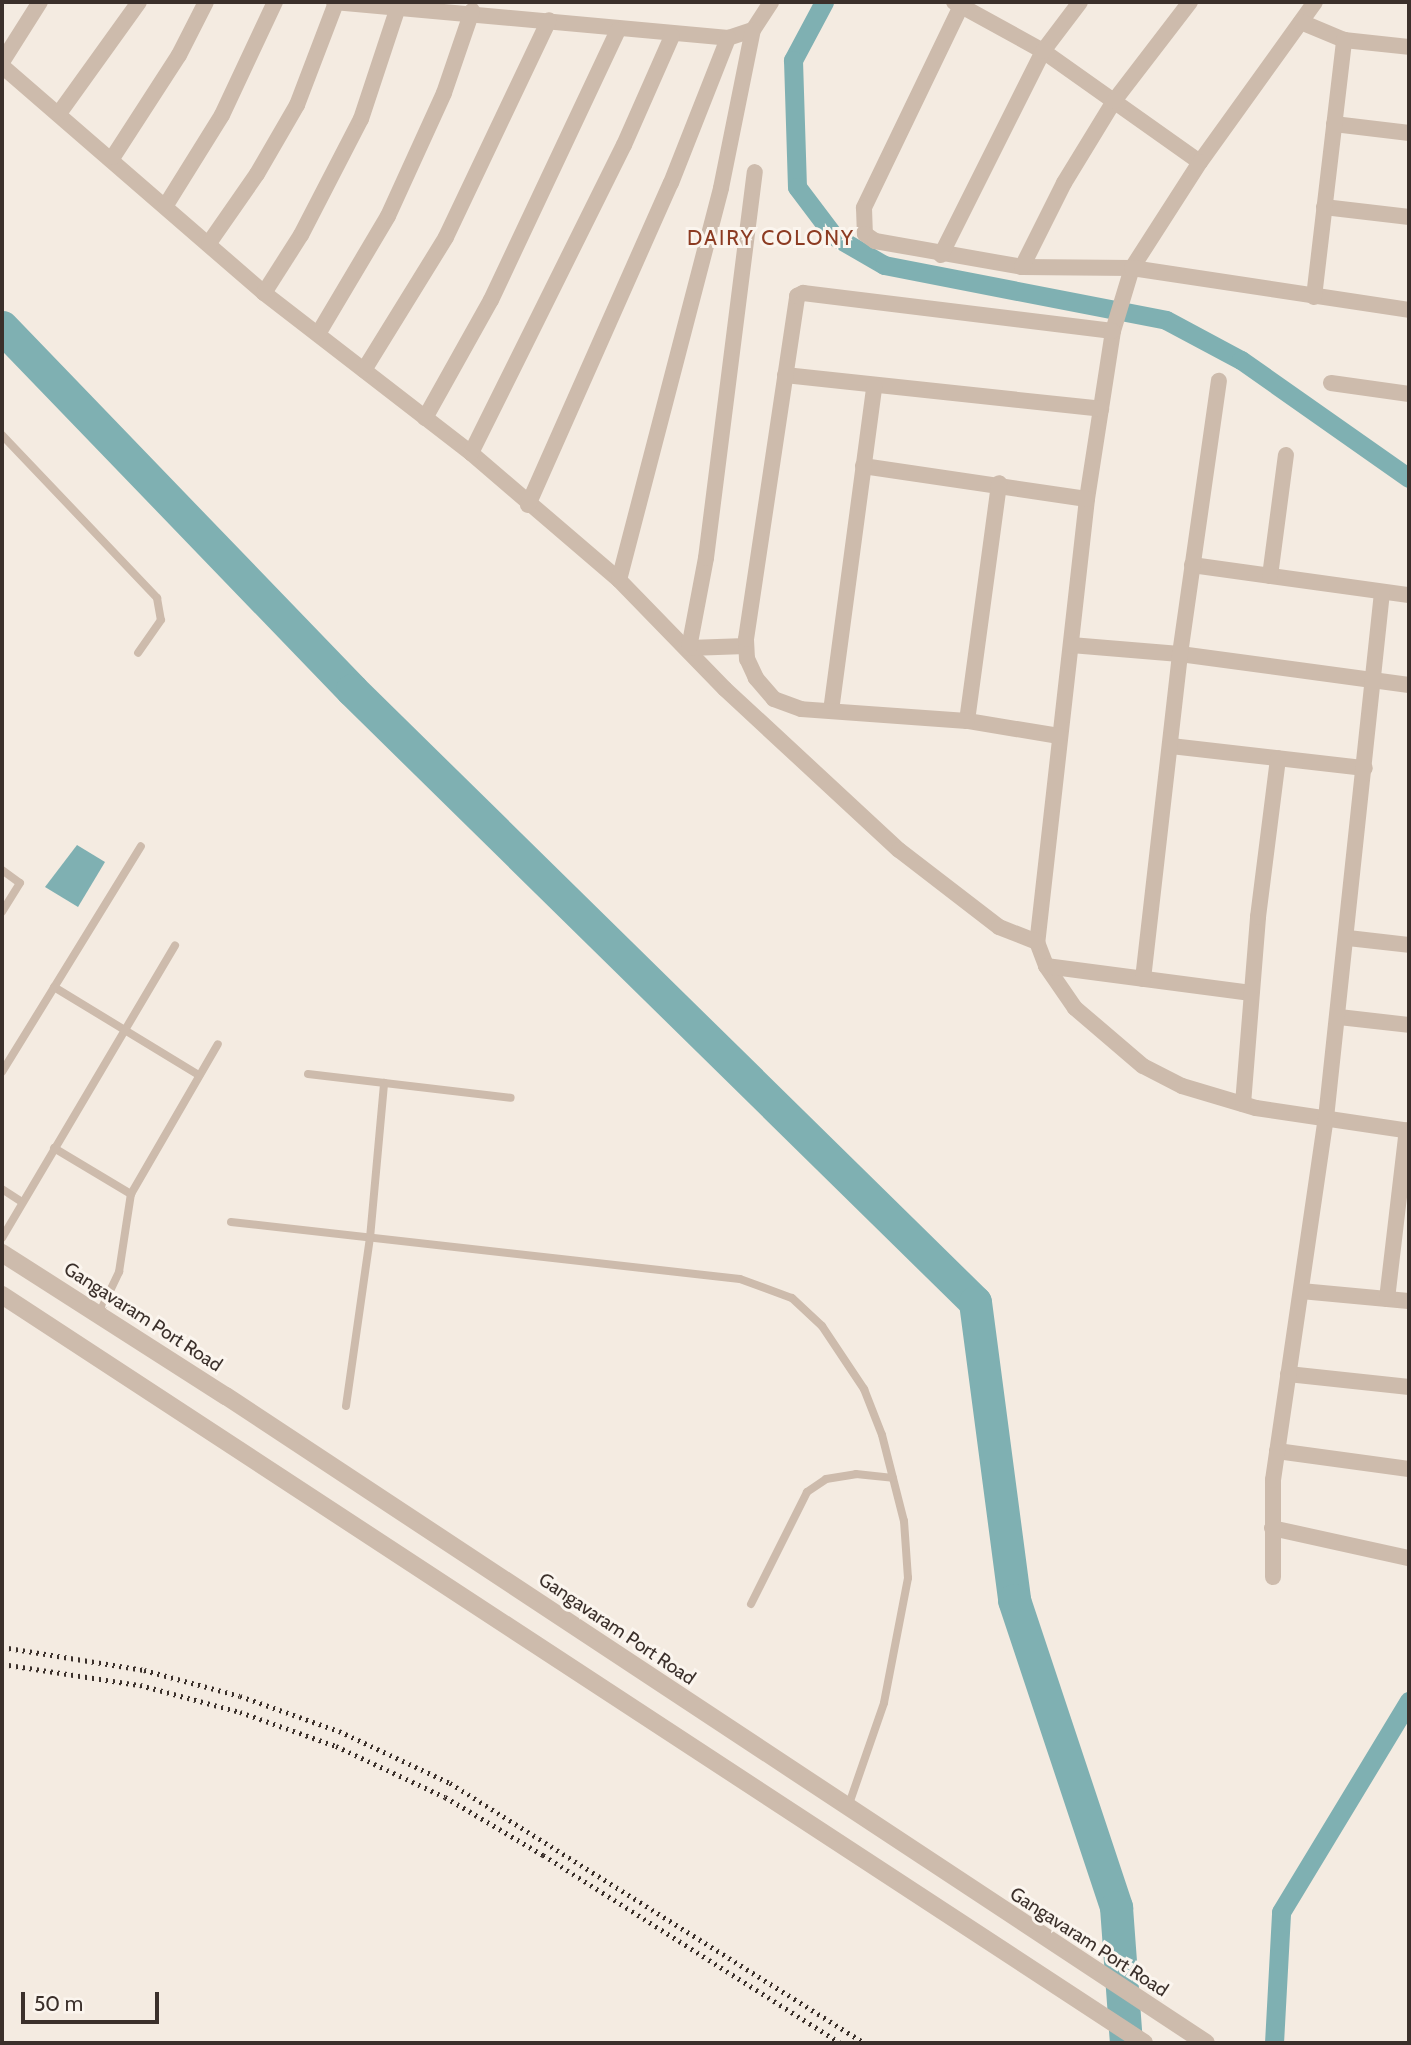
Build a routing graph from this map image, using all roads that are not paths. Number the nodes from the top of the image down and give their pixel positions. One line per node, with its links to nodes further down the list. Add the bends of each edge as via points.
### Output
1 (40, 2): 22 (street)
2 (139, 2): 24 (street)
3 (206, 2): 27 (street, via 179,55)
4 (275, 2): 30 (street, via 222,115)
5 (335, 2): 11 (street); 33 (street, via 297,105)
6 (771, 2): 16 (street)
7 (1080, 2): 21 (street)
8 (1190, 2): 23 (street)
9 (1315, 2): 14 (street)
10 (957, 4): 21 (street); 34 (street, via 864,208 862,224 865,234 875,241)
11 (398, 7): 12 (street); 37 (street, via 361,119 302,235)
12 (472, 11): 13 (street); 41 (street, via 444,93 387,216)
13 (549, 20): 15 (street); 42 (street, via 446,237)
14 (1301, 22): 19 (street); 28 (street)
15 (618, 30): 17 (street); 49 (street, via 491,300)
16 (753, 30): 18 (street); 59 (street, via 721,188)
17 (672, 36): 18 (street); 51 (street, via 624,145)
18 (728, 38): 56 (street, via 671,183)
19 (1344, 40): 20 (street); 25 (street)
20 (1409, 47)
21 (1043, 51): 23 (street); 34 (street)
22 (2, 64): 24 (street)
23 (1114, 101): 28 (street); 35 (street, via 1064,183)
24 (60, 112): 27 (street)
25 (1334, 124): 26 (street); 31 (street)
26 (1409, 133)
27 (113, 157): 30 (street)
28 (1200, 162): 36 (street)
29 (755, 172): 64 (street, via 706,558)
30 (166, 205): 33 (street)
31 (1324, 207): 32 (street); 38 (street)
32 (1409, 217)
33 (209, 243): 37 (street)
34 (942, 255): 35 (street)
35 (1022, 267): 36 (street)
36 (1132, 268): 38 (street); 40 (street)
37 (264, 293): 41 (street)
38 (1314, 297): 39 (street)
39 (1409, 310)
40 (1113, 331): 43 (street, via 803,293 793,302); 48 (street)
41 (318, 334): 42 (street)
42 (364, 370): 49 (street)
43 (785, 375): 46 (street); 63 (street)
44 (1219, 381): 57 (street)
45 (1331, 383): 47 (street)
46 (874, 387): 48 (street); 53 (street)
47 (1409, 394)
48 (1101, 408): 55 (street)
49 (425, 418): 51 (street)
50 (2, 435): 65 (lane, via 157,598 161,620)
51 (471, 453): 56 (street)
52 (1286, 455): 58 (street)
53 (863, 466): 54 (street); 69 (street)
54 (999, 483): 55 (street); 70 (street)
55 (1087, 499): 62 (street)
56 (528, 505): 59 (street)
57 (1192, 565): 58 (street); 66 (street)
58 (1270, 576): 60 (street)
59 (619, 580): 64 (street)
60 (1382, 592): 61 (street); 67 (street)
61 (1409, 595)
62 (1071, 645): 66 (street); 71 (street)
63 (746, 646): 64 (street); 69 (street, via 757,678 774,699 801,709)
64 (689, 648): 79 (street, via 724,689 899,850 999,927)
65 (138, 653)
66 (1180, 654): 67 (street); 72 (street)
67 (1376, 679): 68 (street); 74 (street)
68 (1409, 685)
69 (831, 711): 70 (street)
70 (967, 721): 71 (street)
71 (1059, 736): 79 (street)
72 (1171, 746): 73 (street); 83 (street)
73 (1278, 758): 74 (street); 85 (street)
74 (1366, 768): 78 (street)
75 (141, 846): 84 (lane)
76 (2, 870): 77 (lane, via 20,883)
77 (2, 912)
78 (1348, 938): 81 (street); 86 (street)
79 (1037, 942): 82 (street)
80 (175, 945): 88 (lane)
81 (1409, 945)
82 (1046, 966): 83 (street); 95 (street, via 1075,1008 1143,1066 1182,1086)
83 (1143, 979): 85 (street)
84 (54, 988): 88 (lane); 90 (lane)
85 (1251, 993): 95 (street)
86 (1339, 1017): 87 (street); 96 (street)
87 (1409, 1025)
88 (124, 1030): 92 (lane); 98 (lane)
89 (218, 1044): 92 (lane)
90 (2, 1072)
91 (308, 1073): 93 (lane)
92 (200, 1075): 100 (lane)
93 (384, 1083): 94 (lane); 104 (lane)
94 (511, 1098)
95 (1243, 1104): 96 (street)
96 (1326, 1118): 97 (street); 106 (street)
97 (1408, 1130): 108 (street)
98 (54, 1148): 100 (lane); 101 (lane)
99 (2, 1189): 101 (lane)
100 (131, 1194): 110 (lane, via 119,1272)
101 (22, 1202): 103 (lane)
102 (231, 1222): 104 (lane)
103 (2, 1238)
104 (370, 1238): 113 (lane); 116 (lane, via 740,1279 792,1298 822,1326 864,1389)
105 (2, 1253): 110 (street, Gangavaram Port Road)
106 (1301, 1291): 108 (street); 111 (street)
107 (2, 1295): 122 (street)
108 (1387, 1298): 109 (street)
109 (1409, 1301)
110 (99, 1314): 121 (street, Gangavaram Port Road)
111 (1288, 1374): 112 (street); 114 (street)
112 (1409, 1387)
113 (346, 1406)
114 (1277, 1451): 115 (street); 117 (street)
115 (1409, 1469)
116 (893, 1478): 120 (lane, via 856,1475 826,1479 807,1492); 121 (lane, via 904,1521 908,1578 884,1703)
117 (1272, 1528): 118 (street); 119 (street)
118 (1409, 1558)
119 (1273, 1577)
120 (751, 1604)
121 (848, 1807): 123 (street, Gangavaram Port Road)
122 (1144, 2043)
123 (1206, 2043)

